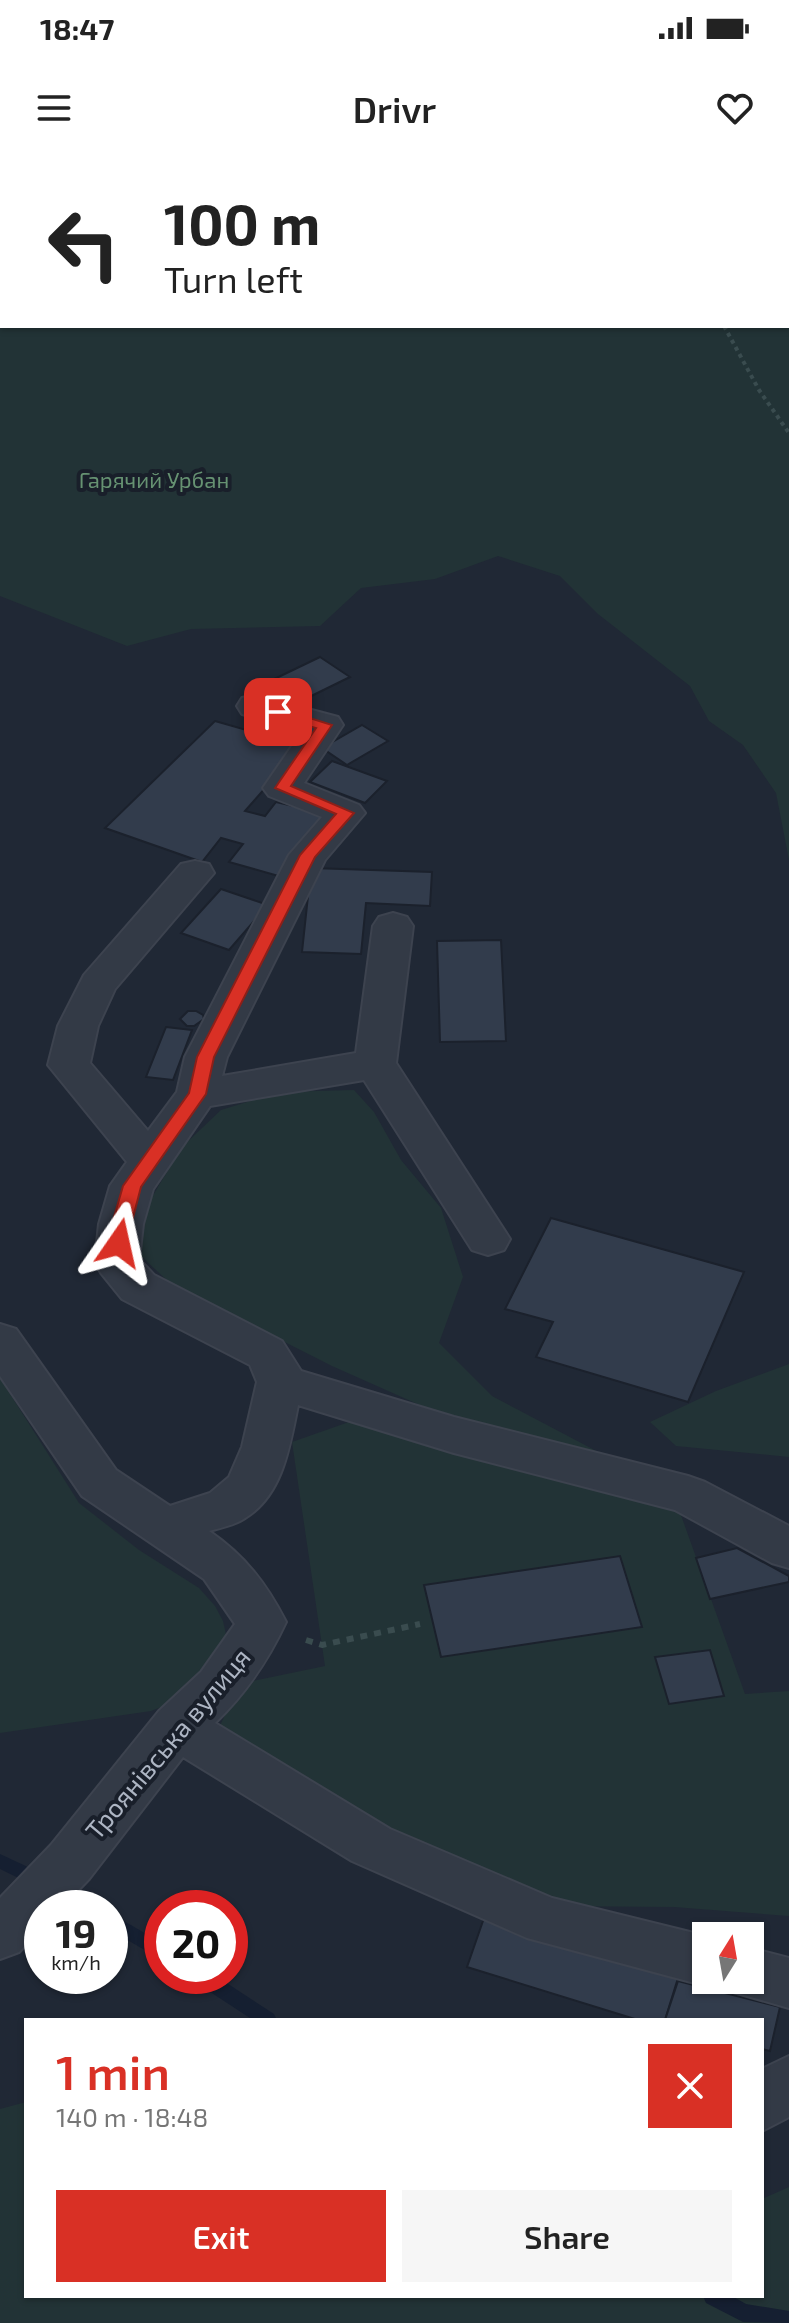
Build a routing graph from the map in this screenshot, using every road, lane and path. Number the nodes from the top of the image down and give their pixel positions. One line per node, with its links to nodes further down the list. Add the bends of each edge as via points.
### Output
1 (725, 328): 2 (path)
2 (789, 433)
3 (255, 706): 7 (street, via 325,725 282,788 346,813 308,855 296,877 206,1057)
4 (195, 873): 8 (street, via 98,984 78,1026 69,1065)
5 (393, 926): 6 (street)
6 (375, 1064): 7 (street); 9 (street)
7 (197, 1094): 8 (street)
8 (150, 1161): 11 (street, via 132,1186 117,1262 138,1287 266,1353)
9 (488, 1239)
10 (0, 1341): 12 (street, Троянівська вулиця, via 99,1483)
11 (280, 1382): 12 (street, via 266,1447 246,1490 227,1506); 13 (street, via 454,1435 688,1495)
12 (162, 1528): 14 (street, Троянівська вулиця, via 221,1565)
13 (789, 1549)
14 (261, 1622): 15 (path, via 322,1645); 16 (street, Троянівська вулиця, via 219,1687)
15 (420, 1624)
16 (177, 1726): 17 (street, Троянівська вулиця, via 70,1862); 18 (street, via 371,1845 546,1921)
17 (9, 1927)
18 (692, 1958)
19 (764, 1977): 20 (street)
20 (789, 1983)
21 (789, 2082): 22 (street)
22 (764, 2102)

